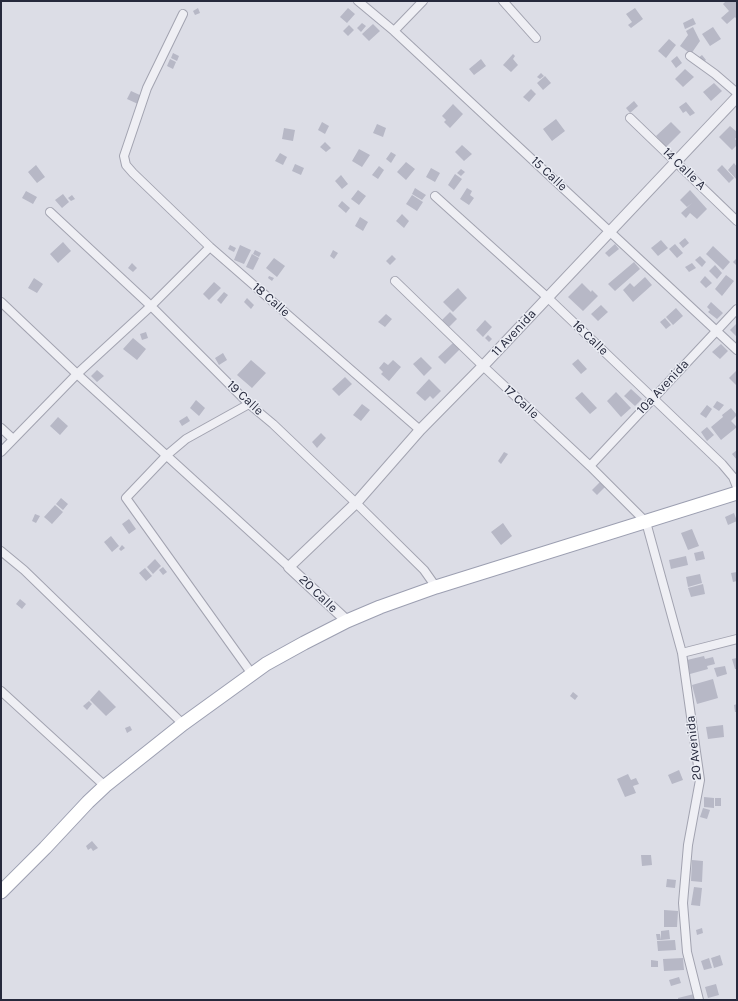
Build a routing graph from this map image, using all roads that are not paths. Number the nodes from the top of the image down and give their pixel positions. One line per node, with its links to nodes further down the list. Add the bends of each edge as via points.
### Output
1 (358, 1): 5 (street, 15 Calle)
2 (423, 1): 5 (street)
3 (503, 1): 6 (street)
4 (183, 14): 16 (street, 18 Calle, via 147,88 124,156 126,165 132,173)
5 (394, 31): 15 (street, 15 Calle)
6 (536, 38)
7 (690, 56): 8 (street)
8 (737, 93)
9 (737, 97): 11 (street, 11 Avenida)
10 (630, 118): 11 (street, 14 Calle A)
11 (675, 161): 14 (street, 14 Calle A); 15 (street, 11 Avenida)
12 (435, 196): 18 (street, 16 Calle)
13 (50, 212): 20 (street, 19 Calle)
14 (737, 220)
15 (610, 231): 18 (street, 11 Avenida); 22 (street, 15 Calle)
16 (210, 247): 20 (street); 29 (street, 18 Calle)
17 (395, 281): 24 (street, 17 Calle)
18 (547, 298): 24 (street, 11 Avenida); 26 (street, 16 Calle)
19 (1, 302): 25 (street)
20 (151, 306): 25 (street); 27 (street, 19 Calle)
21 (737, 309): 22 (street, 10a Avenida)
22 (716, 331): 23 (street, 15 Calle); 26 (street, 10a Avenida)
23 (737, 350)
24 (483, 366): 29 (street, 11 Avenida); 33 (street, 17 Calle)
25 (77, 374): 30 (street); 32 (street)
26 (653, 398): 33 (street, 10a Avenida); 34 (street, 16 Calle, via 722,464)
27 (249, 404): 32 (street, via 186,439); 36 (street, 19 Calle)
28 (1, 428): 30 (street)
29 (420, 430): 36 (street, 11 Avenida)
30 (13, 439): 31 (street)
31 (1, 452)
32 (167, 455): 39 (street); 44 (street, via 126,498)
33 (590, 466): 37 (street, 17 Calle)
34 (737, 487)
35 (737, 494): 37 (main road)
36 (356, 503): 39 (street, 11 Avenida); 40 (street, 19 Calle, via 424,570)
37 (646, 522): 40 (main road); 43 (street, 20 Avenida)
38 (1, 551): 46 (street, via 24,570)
39 (289, 566): 41 (street, 20 Calle)
40 (436, 587): 41 (main road)
41 (347, 621): 44 (main road)
42 (737, 639): 43 (street)
43 (682, 652): 49 (street, 20 Avenida, via 700,780 688,845 683,903 687,952)
44 (252, 674): 46 (main road)
45 (1, 691): 47 (street)
46 (183, 724): 47 (main road)
47 (105, 786): 48 (main road)
48 (1, 892)
49 (699, 1000)

